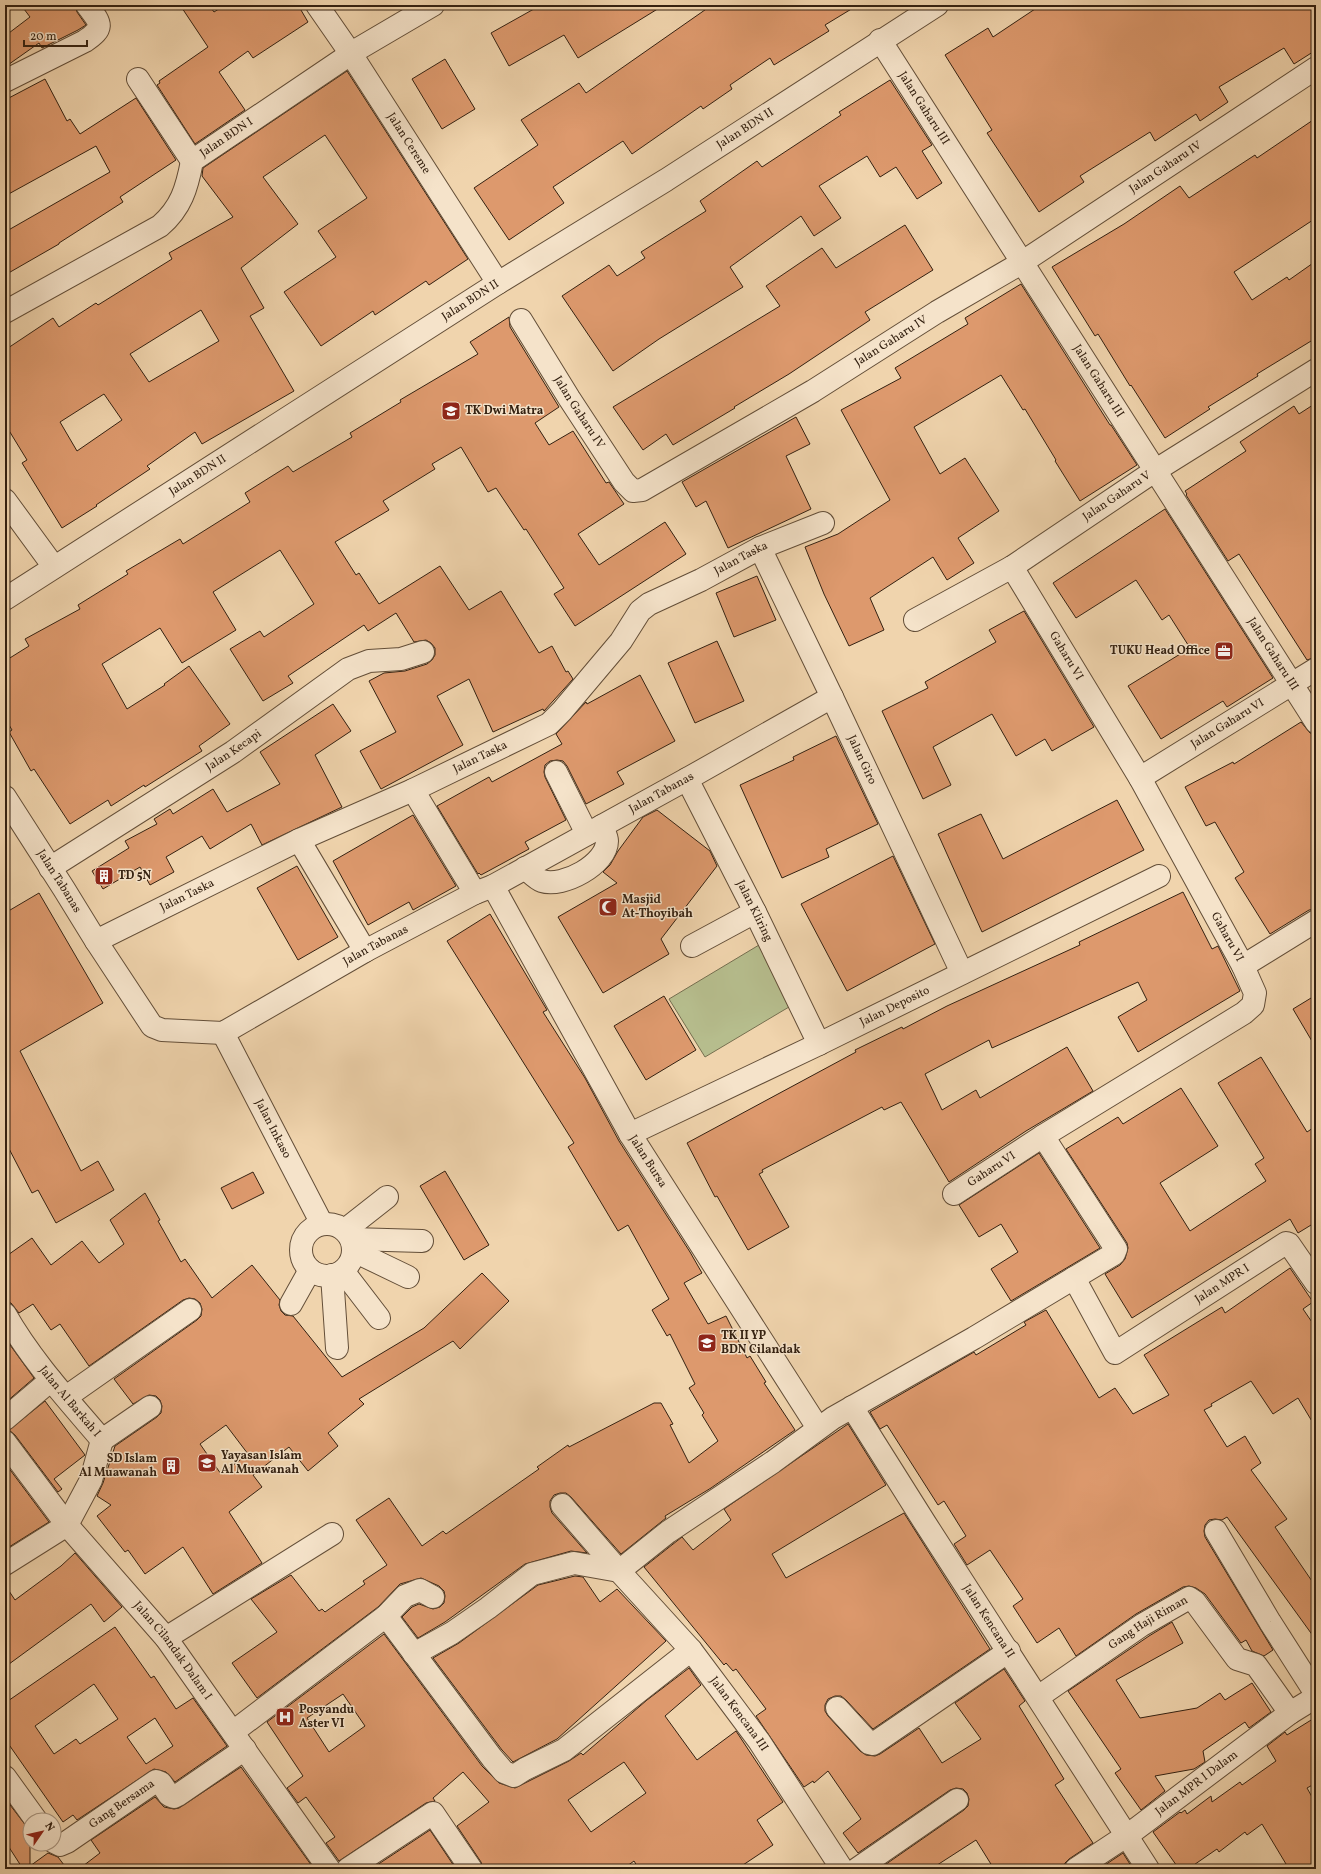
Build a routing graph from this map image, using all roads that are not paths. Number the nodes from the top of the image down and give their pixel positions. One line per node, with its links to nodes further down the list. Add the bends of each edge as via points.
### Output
1 (87, 5): 9 (street, via 100,22 96,33 80,44)
2 (317, 5): 6 (street, Jalan Cereme)
3 (433, 5): 6 (street, Jalan BDN I)
4 (937, 5): 5 (street, Jalan BDN II)
5 (880, 40): 11 (street, Jalan Gaharu III); 12 (street, Jalan BDN II, via 666,180)
6 (351, 54): 10 (street, Jalan BDN I); 12 (street, Jalan Cereme)
7 (1316, 68): 11 (street, Jalan Gaharu IV)
8 (138, 79): 10 (street)
9 (5, 80)
10 (192, 161): 13 (street, Jalan BDN I, via 180,203 160,226)
11 (1022, 262): 14 (street, Jalan Gaharu IV, via 931,316 814,391 638,491 633,491 624,482); 16 (street, Jalan Gaharu III)
12 (498, 283): 21 (street, Jalan BDN II)
13 (5, 312)
14 (521, 320)
15 (1316, 370): 16 (street, Jalan Gaharu V)
16 (1156, 470): 20 (street, Jalan Gaharu V); 26 (street, Jalan Gaharu III)
17 (5, 500): 21 (street)
18 (823, 523): 19 (street, Jalan Taska)
19 (760, 548): 27 (street, Jalan Giro); 32 (street, Jalan Taska, via 649,604 640,611 621,641 548,724)
20 (1012, 566): 23 (street, Jalan Gaharu V); 30 (street, Gaharu VI)
21 (54, 567): 22 (street, Jalan BDN II)
22 (5, 599)
23 (915, 620)
24 (423, 652): 36 (street, Jalan Kecapi, via 401,659 369,661 348,669 233,752)
25 (1316, 670): 26 (street, Jalan Gaharu VI)
26 (1292, 684): 28 (street, Jalan Gaharu III); 30 (street, Jalan Gaharu VI)
27 (832, 697): 31 (street, Jalan Tabanas); 46 (street, Jalan Giro)
28 (1316, 722)
29 (556, 772): 34 (street)
30 (1140, 778): 45 (street, Gaharu VI)
31 (688, 779): 34 (street, Jalan Tabanas); 40 (street, Jalan Kliring)
32 (413, 790): 35 (street, Jalan Taska); 39 (street, Jalan Bursa)
33 (5, 797): 36 (street, Jalan Tabanas)
34 (595, 830): 37 (street, Jalan Tabanas); 37 (street, via 607,841 601,857 581,874 560,881 542,881)
35 (299, 840): 42 (street, Jalan Taska); 44 (street)
36 (50, 868): 42 (street, Jalan Tabanas)
37 (525, 868): 39 (street, Jalan Tabanas)
38 (1159, 876): 46 (street, Jalan Deposito)
39 (484, 889): 44 (street, Jalan Tabanas); 49 (street, Jalan Bursa)
40 (755, 912): 43 (street); 48 (street, Jalan Kliring)
41 (1316, 921): 45 (street)
42 (96, 941): 47 (street, Jalan Tabanas, via 152,1026 162,1030)
43 (692, 946)
44 (365, 951): 47 (street, Jalan Tabanas)
45 (1243, 966): 50 (street, Gaharu VI, via 1255,993 1253,1005 1244,1013)
46 (962, 973): 48 (street, Jalan Deposito)
47 (223, 1033): 53 (street, Jalan Inkaso)
48 (819, 1044): 49 (street, Jalan Deposito)
49 (630, 1134): 71 (street, Jalan Bursa)
50 (1043, 1136): 51 (street, Gaharu VI); 59 (street, via 1116,1249 1114,1254)
51 (954, 1194)
52 (387, 1197): 54 (street)
53 (322, 1224): 54 (street, via 334,1224); 56 (street, via 312,1228 304,1237 301,1249 303,1260)
54 (350, 1240): 55 (street); 57 (street, via 351,1262); 58 (street)
55 (422, 1241)
56 (310, 1270): 57 (street, via 320,1275); 61 (street)
57 (338, 1273): 63 (street); 65 (street)
58 (408, 1277)
59 (1074, 1278): 60 (street, Jalan MPR I, via 1115,1353 1286,1243); 69 (street)
60 (1316, 1283)
61 (292, 1304)
62 (190, 1310): 67 (street)
63 (379, 1318)
64 (8, 1325): 66 (street, Jalan Al Barkah I)
65 (337, 1348)
66 (51, 1380): 67 (street, Jalan Al Barkah I); 70 (street)
67 (66, 1397): 72 (street, Jalan Al Barkah I)
68 (150, 1407): 72 (street, Jalan Al Barkah I)
69 (852, 1407): 71 (street); 84 (street, Jalan Kencana II)
70 (5, 1419)
71 (818, 1428): 79 (street, via 773,1462 668,1532)
72 (102, 1440): 75 (street, via 91,1480)
73 (5, 1442): 75 (street, Jalan Cilandak Dalam I)
74 (562, 1505): 79 (street, Jalan Kencana III)
75 (67, 1526): 78 (street); 82 (street, Jalan Cilandak Dalam I)
76 (1216, 1531): 86 (street)
77 (332, 1534): 82 (street)
78 (5, 1564)
79 (619, 1571): 83 (street, Jalan Kencana III); 85 (street, via 574,1563 532,1574 452,1633)
80 (433, 1597): 81 (street, via 420,1590 409,1593)
81 (386, 1616): 85 (street); 90 (street)
82 (166, 1638): 90 (street, Jalan Cilandak Dalam I)
83 (691, 1650): 85 (street, via 564,1750 514,1776 504,1772 492,1758); 99 (street, Jalan Kencana III, via 759,1741)
84 (1009, 1651): 87 (street, Jalan Kencana II); 88 (street, via 873,1744 869,1743)
85 (414, 1654)
86 (1316, 1696): 89 (street, Jalan MPR I Dalam)
87 (1038, 1697): 89 (street, Gang Haji Riman, via 1142,1625 1189,1598 1195,1602 1237,1659 1256,1665); 94 (street, Jalan Kencana II)
88 (837, 1708)
89 (1290, 1713): 94 (street, Jalan MPR I Dalam)
90 (239, 1741): 95 (street, Gang Bersama, via 178,1795 169,1795 161,1783 156,1781); 96 (street, Jalan Cilandak Dalam I)
91 (5, 1777): 93 (street)
92 (957, 1800): 100 (street)
93 (30, 1812)
94 (1128, 1835): 101 (street, Jalan MPR I Dalam); 102 (street, Jalan Kencana II)
95 (62, 1844)
96 (329, 1869)
97 (348, 1869): 98 (street, via 433,1813)
98 (471, 1869)
99 (842, 1869)
100 (857, 1869)
101 (1076, 1869)
102 (1148, 1869)

